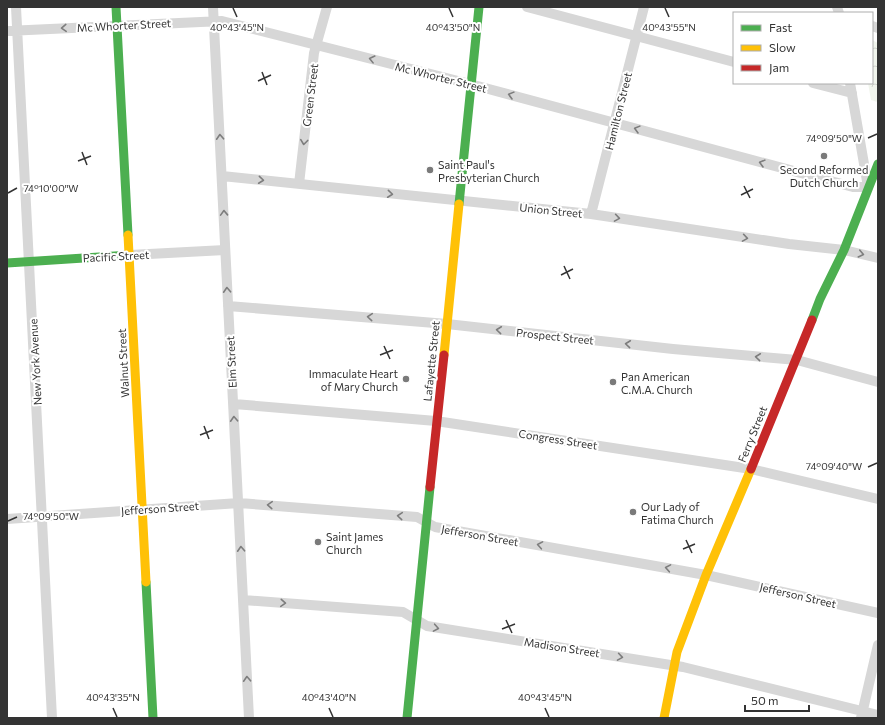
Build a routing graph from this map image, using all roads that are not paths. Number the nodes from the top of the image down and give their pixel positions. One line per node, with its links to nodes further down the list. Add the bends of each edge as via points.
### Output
1 (16, 7): 10 (street, New York Avenue)
2 (116, 7): 9 (street, Walnut Street)
3 (213, 7): 8 (street, Elm Street)
4 (327, 7): 12 (street, Green Street)
5 (478, 7): 14 (street, Lafayette Street)
6 (527, 7): 11 (street)
7 (644, 7): 11 (street, Hamilton Street)
8 (214, 20): 9 (street, Mc Whorter Street); 12 (street, Mc Whorter Street); 20 (street, Elm Street, one-way to 8)
9 (117, 25): 10 (street, Mc Whorter Street, one-way to 10); 27 (street, Walnut Street)
10 (12, 30): 29 (street, New York Avenue)
11 (636, 35): 13 (street); 18 (street, Hamilton Street)
12 (317, 46): 14 (street, Mc Whorter Street, one-way to 12); 21 (street, Green Street, one-way to 21)
13 (733, 62)
14 (470, 84): 18 (street, Mc Whorter Street, one-way to 14); 23 (street, Lafayette Street)
15 (817, 84): 17 (street)
16 (850, 84): 17 (street)
17 (852, 93): 22 (street)
18 (615, 123): 22 (street, Mc Whorter Street, one-way to 18, via 853,187); 24 (street, Hamilton Street)
19 (878, 164): 22 (street, Ferry Street)
20 (222, 176): 21 (street, Union Street, one-way to 21); 25 (street, Elm Street, one-way to 20)
21 (299, 184): 23 (street, Union Street, one-way to 23)
22 (868, 187): 26 (street, Ferry Street)
23 (459, 201): 24 (street, Union Street); 32 (street, Lafayette Street)
24 (591, 214): 26 (street, Union Street, one-way to 26)
25 (225, 250): 27 (street, Pacific Street); 31 (street, Elm Street, one-way to 25)
26 (844, 250): 28 (street, Union Street, one-way to 28); 33 (street, Ferry Street, via 820,299)
27 (130, 255): 29 (street, Pacific Street); 40 (street, Walnut Street)
28 (878, 258)
29 (30, 262): 30 (street, Pacific Street); 41 (street, New York Avenue)
30 (7, 263)
31 (228, 306): 32 (street, Prospect Street, one-way to 31); 35 (street, Elm Street)
32 (447, 324): 33 (street, Prospect Street, one-way to 32); 36 (street, Lafayette Street)
33 (796, 360): 34 (street, Prospect Street); 37 (street, Ferry Street)
34 (878, 382)
35 (234, 404): 36 (street, Congress Street); 39 (street, Elm Street, one-way to 35)
36 (436, 421): 37 (street, Congress Street); 43 (street, Lafayette Street)
37 (751, 469): 38 (street, Congress Street); 44 (street, Ferry Street)
38 (878, 499)
39 (239, 503): 40 (street, Jefferson Street); 43 (street, Jefferson Street, one-way to 39, via 417,517); 45 (street, Elm Street, one-way to 39)
40 (143, 510): 41 (street, Jefferson Street); 53 (street, Walnut Street)
41 (43, 517): 42 (street, Jefferson Street); 52 (street, New York Avenue)
42 (7, 519)
43 (427, 523): 44 (street, Jefferson Street, one-way to 43, via 435,527); 47 (street, Lafayette Street)
44 (706, 575): 46 (street, Jefferson Street); 49 (street, Ferry Street)
45 (244, 600): 47 (street, Madison Street, one-way to 47, via 404,612); 54 (street, Elm Street, one-way to 45)
46 (878, 613)
47 (416, 619): 49 (street, Madison Street, one-way to 49, via 427,626); 55 (street, Lafayette Street)
48 (878, 645): 50 (street)
49 (674, 665): 50 (street, Madison Street); 56 (street, Ferry Street)
50 (861, 715): 51 (street, Madison Street)
51 (878, 715)
52 (52, 718)
53 (153, 718)
54 (249, 718)
55 (407, 718)
56 (664, 718)

